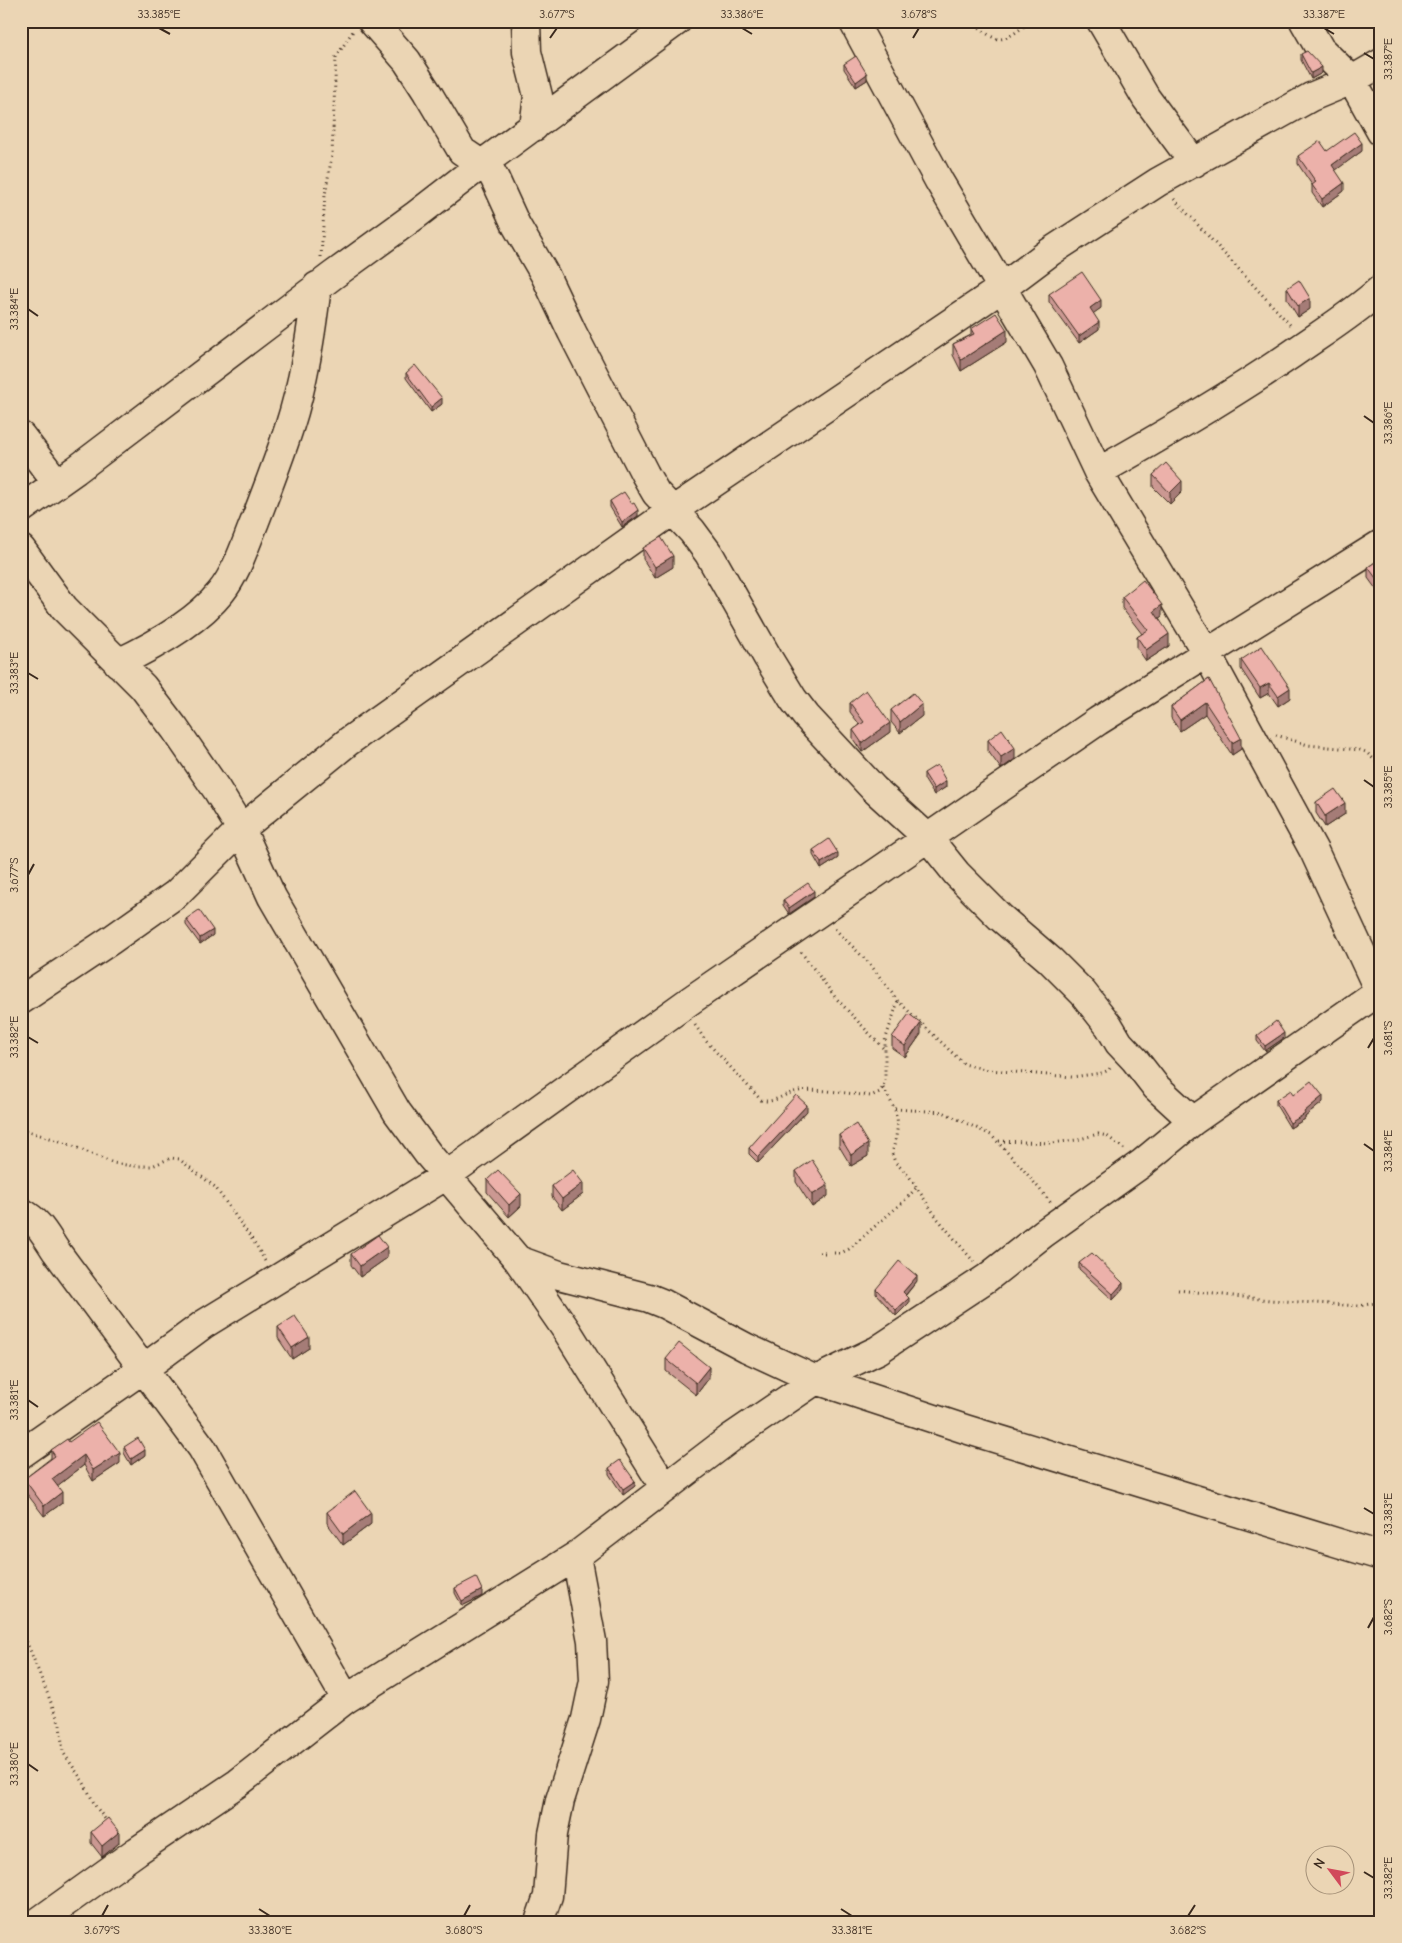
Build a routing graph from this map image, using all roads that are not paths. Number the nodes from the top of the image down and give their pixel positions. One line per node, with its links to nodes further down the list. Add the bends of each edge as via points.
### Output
1 (526, 21): 9 (street, via 527,52 538,96)
2 (677, 21): 9 (street)
3 (853, 21): 14 (street, via 939,181)
4 (1101, 21): 11 (street, via 1146,98)
5 (1304, 21): 8 (street, via 1320,49)
6 (364, 24): 12 (street, via 407,61 462,151)
7 (1381, 63): 8 (street)
8 (1352, 80): 10 (street); 11 (street, via 1311,97)
9 (534, 127): 12 (street)
10 (1381, 132)
11 (1194, 163): 14 (street, via 1158,182 1050,252)
12 (482, 164): 13 (street); 20 (street, via 495,179 640,466)
13 (318, 286): 18 (street); 24 (street, via 311,337 289,426 231,578 205,608 152,647)
14 (1002, 288): 17 (street, via 1048,366); 20 (street)
15 (1381, 289): 17 (street, via 1359,309 1250,383)
16 (21, 436): 18 (street)
17 (1098, 472): 23 (street)
18 (57, 483): 19 (street)
19 (21, 509)
20 (672, 512): 25 (street, via 349,741); 26 (street, via 692,531 708,554 793,700 874,789)
21 (1381, 544): 23 (street)
22 (21, 549): 24 (street, via 64,608)
23 (1208, 654): 26 (street, via 1098,721); 27 (street, via 1314,851)
24 (118, 664): 25 (street, via 175,729)
25 (240, 829): 28 (street, via 176,894); 30 (street, via 272,897 397,1112)
26 (928, 838): 29 (street, via 957,874 1083,993 1156,1087); 30 (street, via 682,1007)
27 (1380, 990): 29 (street)
28 (21, 1000)
29 (1193, 1121): 34 (street, via 1141,1164 987,1278 878,1350)
30 (447, 1175): 32 (street); 33 (street, via 204,1324)
31 (21, 1212): 33 (street, via 46,1233)
32 (518, 1260): 34 (street, via 574,1280 664,1304); 36 (street, via 567,1331)
33 (143, 1369): 35 (street); 39 (street, via 202,1448)
34 (816, 1380): 36 (street, via 732,1437); 38 (street)
35 (21, 1454)
36 (665, 1488): 37 (street)
37 (576, 1556): 39 (street); 41 (street, via 592,1642 594,1681 586,1720 560,1800 553,1834 548,1896)
38 (1381, 1556)
39 (346, 1699): 40 (street, via 238,1782)
40 (38, 1922)
41 (539, 1922)

